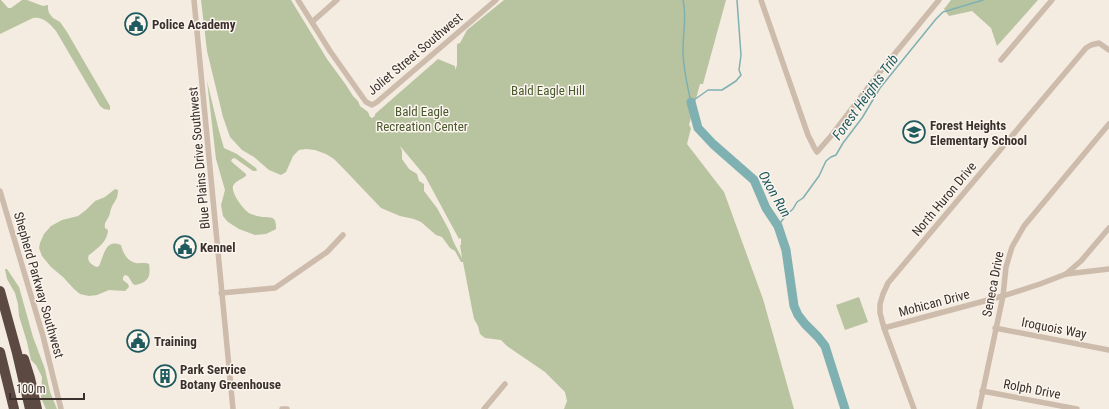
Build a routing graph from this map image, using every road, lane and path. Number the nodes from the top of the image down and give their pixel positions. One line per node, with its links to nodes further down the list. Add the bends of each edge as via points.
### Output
1 (194, 0): 17 (street, Blue Plains Drive Southwest)
2 (298, 0): 8 (street)
3 (337, 0): 8 (street)
4 (496, 0): 8 (street, Joliet Street Southwest, via 373,105 366,102)
5 (761, 0): 6 (street, via 808,135 817,152)
6 (940, 0)
7 (1052, 0): 10 (street)
8 (312, 22)
9 (1109, 50): 20 (street, North Huron Drive, via 1099,43 1086,48 888,283 880,304)
10 (1001, 60)
11 (1109, 124): 19 (street, Seneca Drive, via 1017,236 1006,267)
12 (0, 191): 31 (street, Shepherd Parkway Southwest, via 43,336)
13 (1109, 228): 16 (street, Mohican Drive)
14 (343, 235): 17 (street, via 327,252 275,288)
15 (1109, 268): 16 (street)
16 (1066, 274): 19 (street, Mohican Drive)
17 (221, 293): 32 (street, Blue Plains Drive Southwest)
18 (1, 296): 29 (highway); 30 (highway, via 15,328)
19 (1003, 296): 20 (street, Mohican Drive); 21 (street, Seneca Drive)
20 (884, 328): 36 (street, North Huron Drive)
21 (995, 328): 22 (street, Iroquois Way); 26 (street, Seneca Drive)
22 (1109, 350)
23 (0, 352): 28 (highway)
24 (0, 367): 27 (highway)
25 (505, 384): 35 (street)
26 (982, 391): 37 (street, Seneca Drive); 38 (street, Rolph Drive)
27 (10, 409)
28 (14, 409)
29 (30, 409)
30 (37, 409)
31 (61, 409)
32 (233, 409)
33 (282, 409): 34 (street)
34 (287, 409)
35 (484, 409)
36 (914, 409)
37 (979, 409)
38 (1077, 409)

